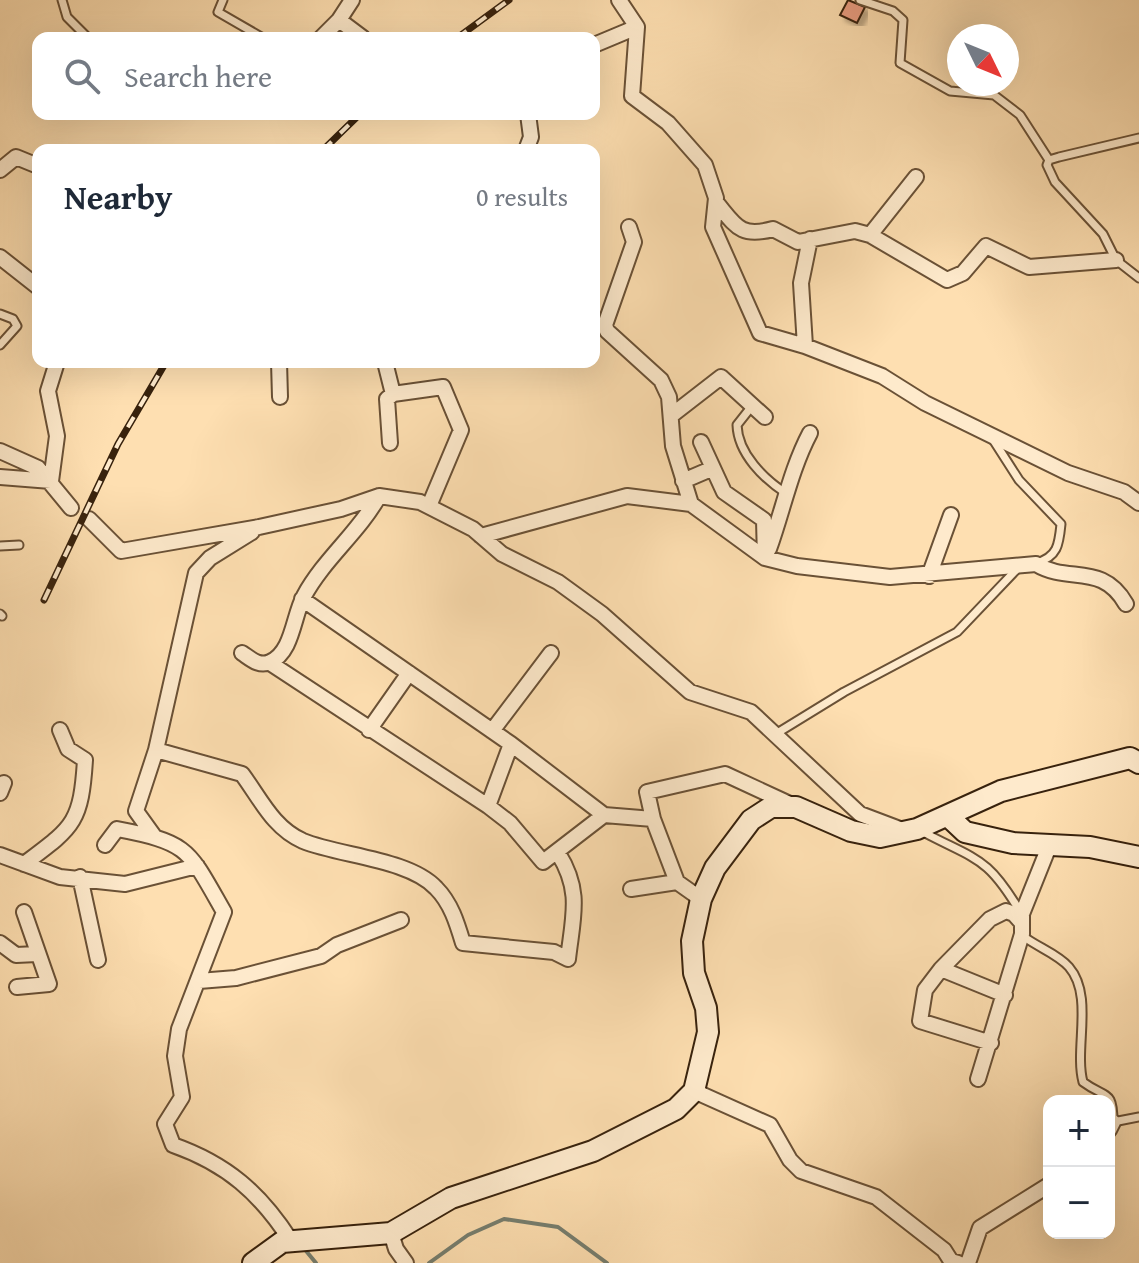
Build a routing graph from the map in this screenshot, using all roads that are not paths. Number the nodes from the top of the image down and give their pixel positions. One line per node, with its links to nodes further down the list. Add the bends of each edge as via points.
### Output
1 (62, 0): 8 (lane, via 67,17)
2 (223, 0): 9 (lane, via 218,12)
3 (352, 0): 6 (street)
4 (619, 0): 7 (street)
5 (860, 0): 16 (lane, via 903,20 898,56 906,69 950,91 994,95 1020,115)
6 (339, 20): 10 (street); 11 (street)
7 (637, 27): 12 (street); 20 (street, via 632,96 695,152 705,165)
8 (82, 32)
9 (253, 32)
10 (327, 32)
11 (355, 32)
12 (600, 42)
13 (529, 120): 15 (street)
14 (1139, 138): 16 (lane)
15 (528, 144)
16 (1049, 160): 25 (lane, via 1051,177 1103,234)
17 (32, 164): 18 (street, via 16,157)
18 (0, 170)
19 (916, 177): 22 (street)
20 (716, 202): 23 (street, via 739,230 755,234 773,229 798,242); 30 (street, via 713,227 754,325 772,339)
21 (629, 227): 37 (street, via 634,242 605,325 661,380)
22 (870, 235): 23 (street, via 855,231); 25 (street, via 947,280 963,273 986,246 1029,267)
23 (810, 239): 30 (street, via 801,283)
24 (0, 257): 27 (street)
25 (1116, 260): 26 (lane)
26 (1139, 278)
27 (32, 282)
28 (0, 314): 29 (lane, via 17,326)
29 (0, 345)
30 (805, 346): 40 (street, via 882,376)
31 (55, 368): 46 (street, via 48,391 57,436)
32 (279, 368): 35 (street)
33 (386, 368): 34 (street)
34 (393, 394): 42 (street, via 387,399); 52 (street, via 443,387 461,430)
35 (280, 397)
36 (752, 406): 37 (street, via 721,377); 38 (street); 48 (lane, via 737,425 738,435 754,466)
37 (672, 415): 47 (street, via 673,446)
38 (765, 417)
39 (810, 433): 48 (street, via 795,461)
40 (991, 436): 50 (street); 61 (lane, via 1019,480 1061,524 1059,546 1049,559)
41 (701, 442): 44 (street)
42 (390, 443)
43 (0, 451): 46 (street, via 38,468)
44 (711, 469): 47 (street); 60 (street, via 724,492 764,520)
45 (0, 477): 46 (street)
46 (51, 481): 53 (street)
47 (683, 481): 51 (street)
48 (788, 495): 60 (street)
49 (379, 496): 52 (street); 56 (street); 64 (street)
50 (1139, 503)
51 (691, 504): 57 (street, via 627,496); 60 (street)
52 (429, 506): 57 (street)
53 (71, 508)
54 (951, 515): 63 (street)
55 (89, 519): 56 (street, via 121,551)
56 (259, 527): 75 (street, via 196,573)
57 (481, 536): 73 (street, via 602,614 690,692 751,712)
58 (19, 545): 59 (lane)
59 (0, 546)
60 (765, 558): 63 (street, via 890,577)
61 (1036, 564): 62 (street); 65 (street, via 1116,586)
62 (1019, 566): 63 (street); 73 (lane, via 957,632)
63 (929, 576)
64 (302, 599): 68 (street, via 285,649); 69 (street)
65 (1126, 604)
66 (242, 653): 68 (street, via 257,663)
67 (551, 653): 72 (street)
68 (270, 663): 71 (street)
69 (409, 673): 71 (street); 72 (street)
70 (60, 730): 89 (street, via 68,749 85,760 82,803 68,831)
71 (369, 730): 77 (street)
72 (492, 731): 74 (street)
73 (774, 735): 82 (street, via 860,814)
74 (511, 744): 77 (street); 79 (street)
75 (156, 750): 83 (street, via 136,811); 86 (street, via 242,774 269,814 302,841 412,873 435,886 452,910 463,943 554,952 568,959 572,875)
76 (1139, 763): 80 (street, via 1130,758 1110,762 1001,791)
77 (488, 806): 86 (street, via 543,862)
78 (796, 807): 81 (street, via 725,774 647,792); 82 (street, via 851,831 880,837); 94 (street, via 771,807 751,820 715,868)
79 (604, 815): 81 (street); 86 (street)
80 (948, 816): 82 (street); 84 (street, via 965,832 1013,843)
81 (653, 819): 92 (street)
82 (911, 830): 97 (lane, via 986,863 998,875)
83 (154, 836): 85 (street, via 117,829); 90 (street, via 176,843)
84 (1050, 844): 88 (street); 97 (street)
85 (105, 845)
86 (558, 853)
87 (0, 855): 89 (street)
88 (1139, 857)
89 (24, 864): 91 (street, via 60,877)
90 (197, 866): 91 (street, via 125,884); 102 (street, via 224,912)
91 (80, 877): 100 (street)
92 (677, 882): 93 (street); 94 (street)
93 (631, 889)
94 (701, 899): 107 (street, via 692,941 708,1032)
95 (24, 912): 99 (street)
96 (401, 920): 102 (street, via 321,956 236,978)
97 (1022, 924): 101 (street, via 1006,911 990,919); 104 (street); 108 (lane, via 1074,975 1083,1082)
98 (0, 943): 99 (street, via 16,955)
99 (37, 954): 103 (street, via 49,984)
100 (98, 960)
101 (941, 969): 104 (street); 105 (street, via 925,990 920,1021)
102 (199, 981): 113 (street, via 179,1029 175,1056 182,1097 165,1124 173,1145 210,1158 258,1195)
103 (17, 987)
104 (1005, 995): 105 (street)
105 (991, 1043): 106 (street)
106 (978, 1079)
107 (694, 1091): 112 (street, via 676,1109 593,1151 451,1198); 116 (street, via 770,1125 801,1171 876,1197)
108 (1109, 1095)
109 (1139, 1117): 110 (lane)
110 (1115, 1125)
111 (1043, 1189): 117 (street, via 980,1228)
112 (391, 1233): 113 (street); 115 (street)
113 (291, 1241): 114 (street)
114 (253, 1263)
115 (406, 1263)
116 (958, 1263)
117 (968, 1263)

